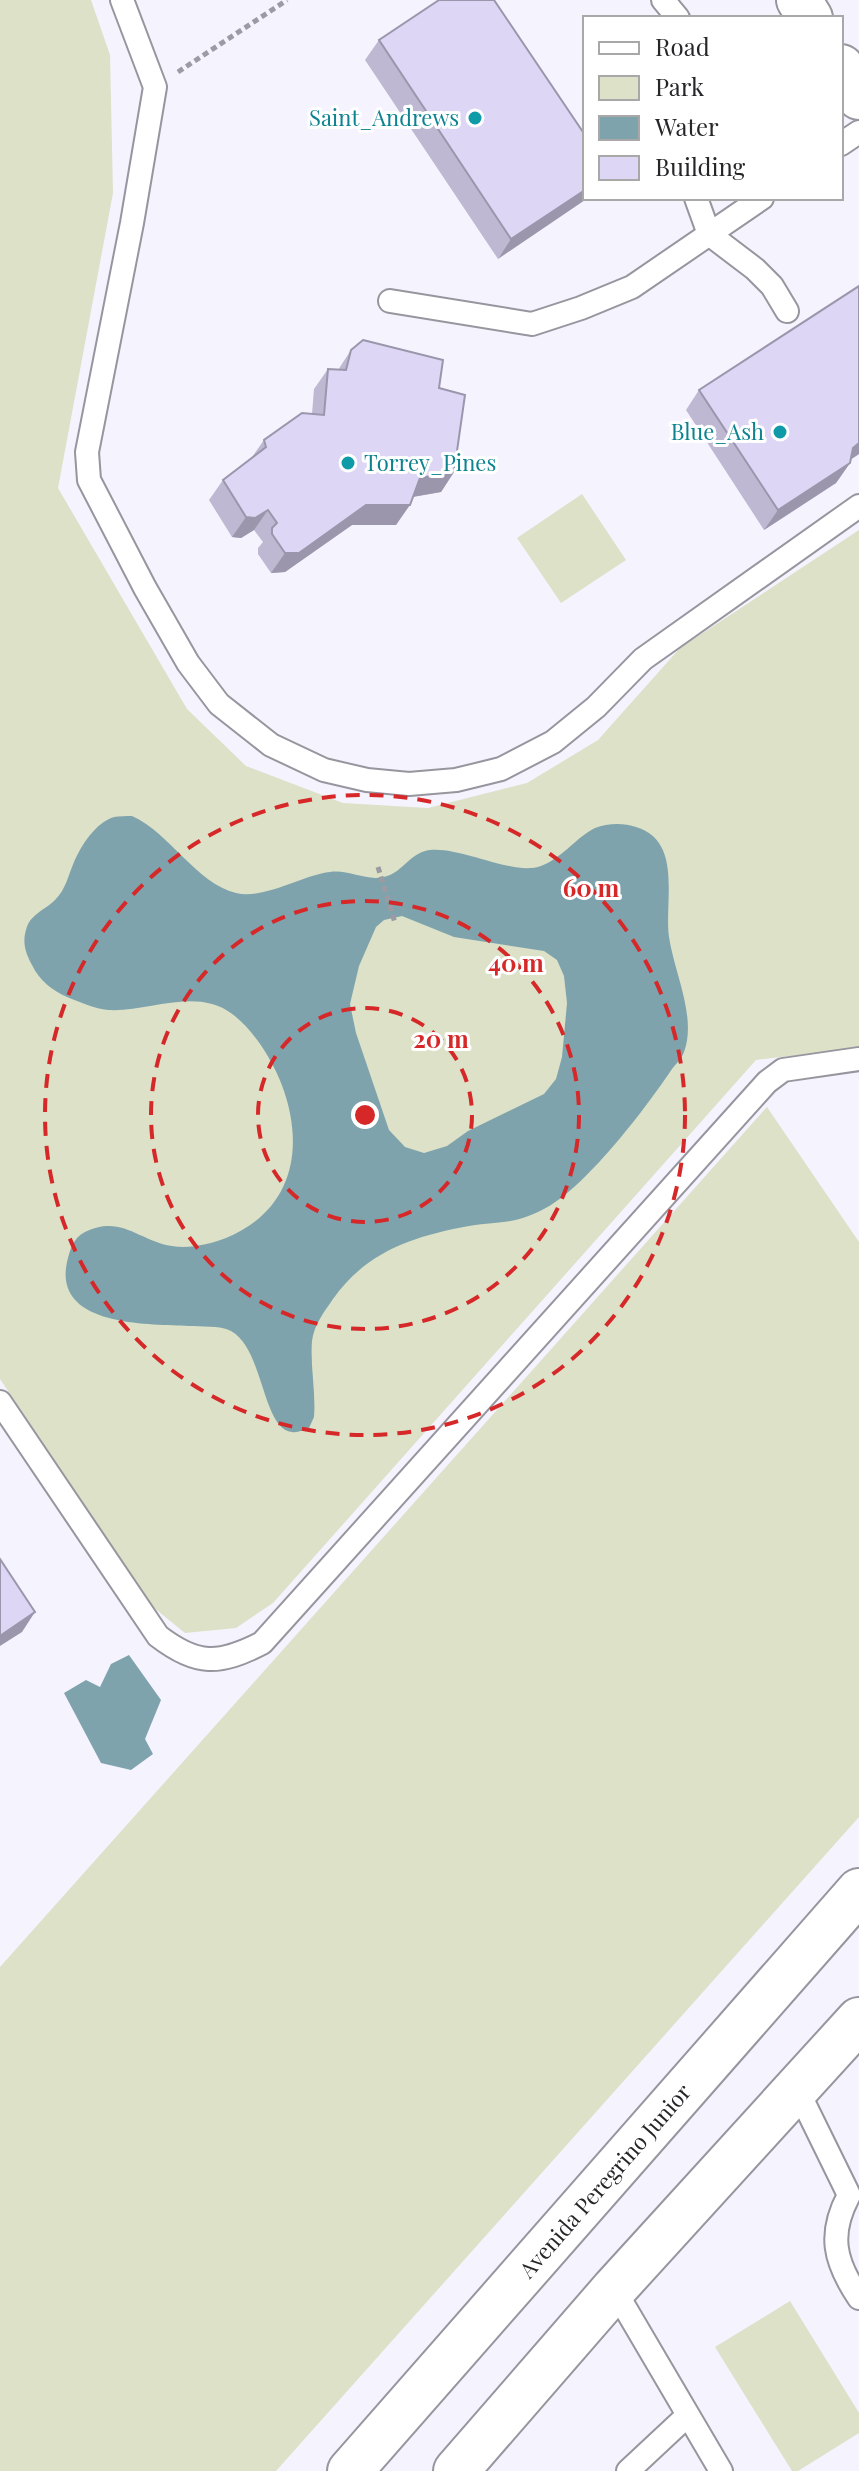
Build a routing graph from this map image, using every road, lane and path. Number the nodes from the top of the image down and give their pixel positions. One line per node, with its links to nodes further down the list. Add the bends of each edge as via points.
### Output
1 (122, 0): 6 (lane)
2 (287, 0): 6 (path)
3 (663, 0): 4 (lane)
4 (676, 16)
5 (843, 70): 7 (street)
6 (155, 87): 13 (lane, via 87,452 89,480 188,663 219,704 271,745 324,770 395,783 456,780 501,769 553,742 643,659)
7 (859, 97)
8 (697, 200): 10 (lane)
9 (759, 200): 10 (lane)
10 (709, 234): 11 (lane, via 632,287 532,324); 12 (lane, via 755,269)
11 (390, 301)
12 (787, 311)
13 (859, 506)
14 (378, 867): 15 (path)
15 (395, 923)
16 (859, 1059): 17 (lane, via 783,1070 767,1082 262,1643 240,1654 220,1661 202,1659 158,1636)
17 (0, 1402)
18 (857, 1897): 25 (street, Avenida Peregrino Junior)
19 (859, 2020): 20 (street)
20 (797, 2089): 21 (lane); 22 (street)
21 (854, 2195): 23 (lane, via 839,2215 835,2249)
22 (614, 2289): 24 (lane); 26 (street)
23 (859, 2298)
24 (688, 2415): 27 (lane); 28 (lane)
25 (350, 2471)
26 (456, 2471)
27 (628, 2471)
28 (721, 2471)

